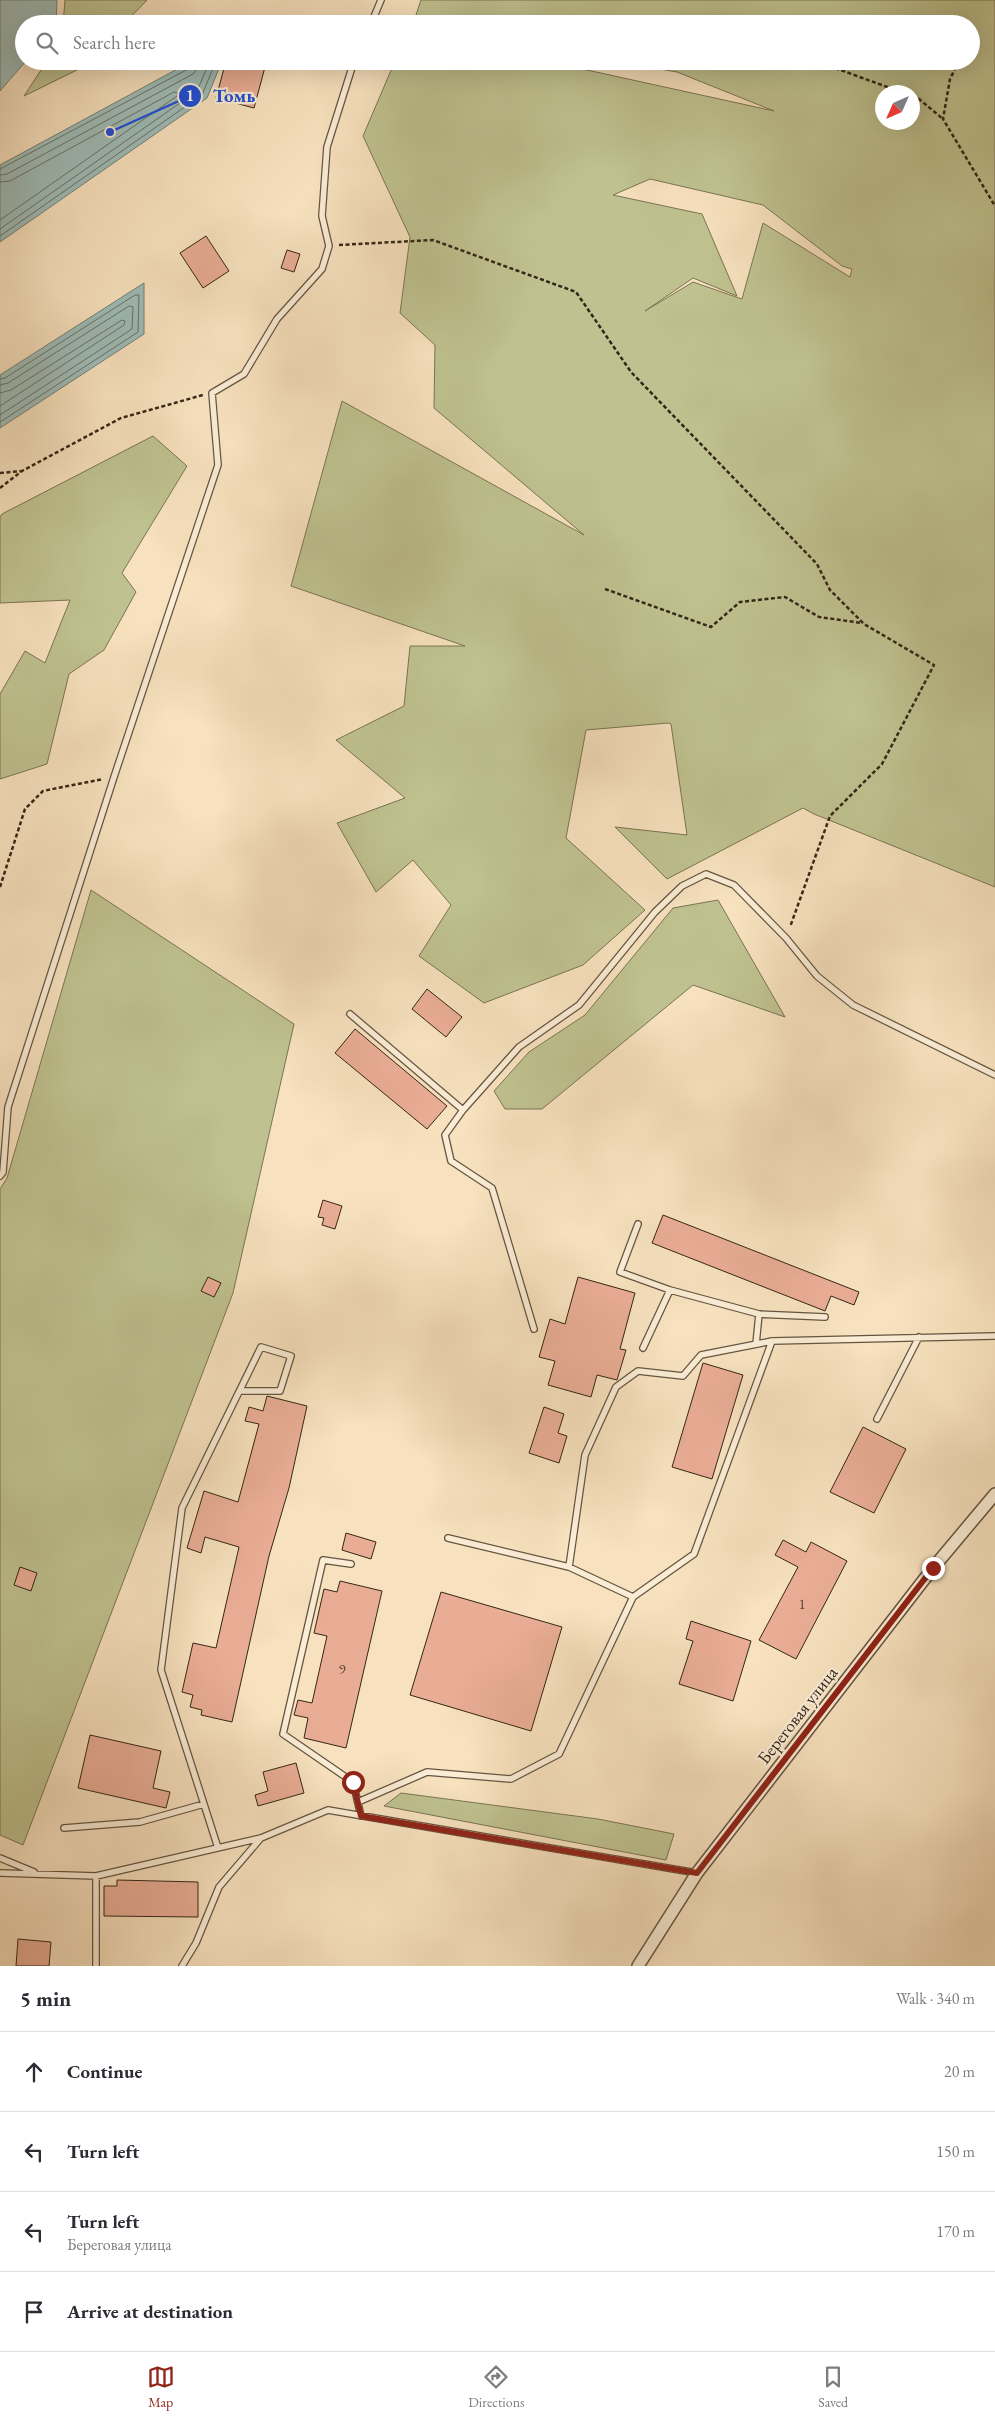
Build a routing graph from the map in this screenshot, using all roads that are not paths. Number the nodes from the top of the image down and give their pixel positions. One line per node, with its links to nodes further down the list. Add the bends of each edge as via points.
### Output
1 (381, 0): 2 (lane)
2 (375, 15)
3 (351, 70): 7 (lane, via 327,147 322,216 329,246 322,269 278,319 244,374 212,393 218,465 8,1107 3,1172)
4 (350, 1014): 6 (lane)
5 (995, 1075): 6 (lane, via 853,1005 817,976 786,938 734,885 706,874 682,886 655,912 579,1005 519,1047)
6 (464, 1110): 12 (lane, via 445,1135 451,1162 492,1188)
7 (0, 1176)
8 (638, 1224): 9 (lane, via 620,1272)
9 (670, 1290): 10 (lane); 17 (lane)
10 (760, 1314): 11 (lane); 16 (lane)
11 (825, 1317)
12 (534, 1329)
13 (995, 1336): 14 (lane)
14 (919, 1337): 15 (lane); 19 (lane)
15 (772, 1340): 16 (lane); 24 (lane, via 694,1554)
16 (756, 1344): 23 (lane, via 701,1355 683,1376 638,1371 616,1387 585,1455)
17 (643, 1348)
18 (240, 1391): 18 (lane, via 261,1347 291,1356 280,1391); 26 (lane, via 182,1508 161,1670)
19 (877, 1419)
20 (995, 1494): 33 (street, Береговая улица, via 926,1576)
21 (448, 1538): 23 (lane)
22 (351, 1564): 25 (lane, via 323,1560 283,1734 353,1782)
23 (569, 1567): 24 (lane)
24 (633, 1597): 25 (lane, via 559,1754 511,1779 427,1772)
25 (358, 1802): 27 (lane)
26 (204, 1804): 28 (lane, via 140,1822); 30 (lane)
27 (361, 1816): 29 (lane, via 328,1810); 33 (lane)
28 (64, 1828)
29 (261, 1838): 30 (lane); 37 (lane, via 219,1887 196,1944)
30 (218, 1848): 35 (lane)
31 (0, 1858): 34 (lane)
32 (0, 1873): 34 (lane)
33 (697, 1873): 38 (street, Береговая улица)
34 (38, 1874): 35 (lane)
35 (96, 1876): 36 (lane)
36 (96, 1966)
37 (182, 1966)
38 (638, 1966)

